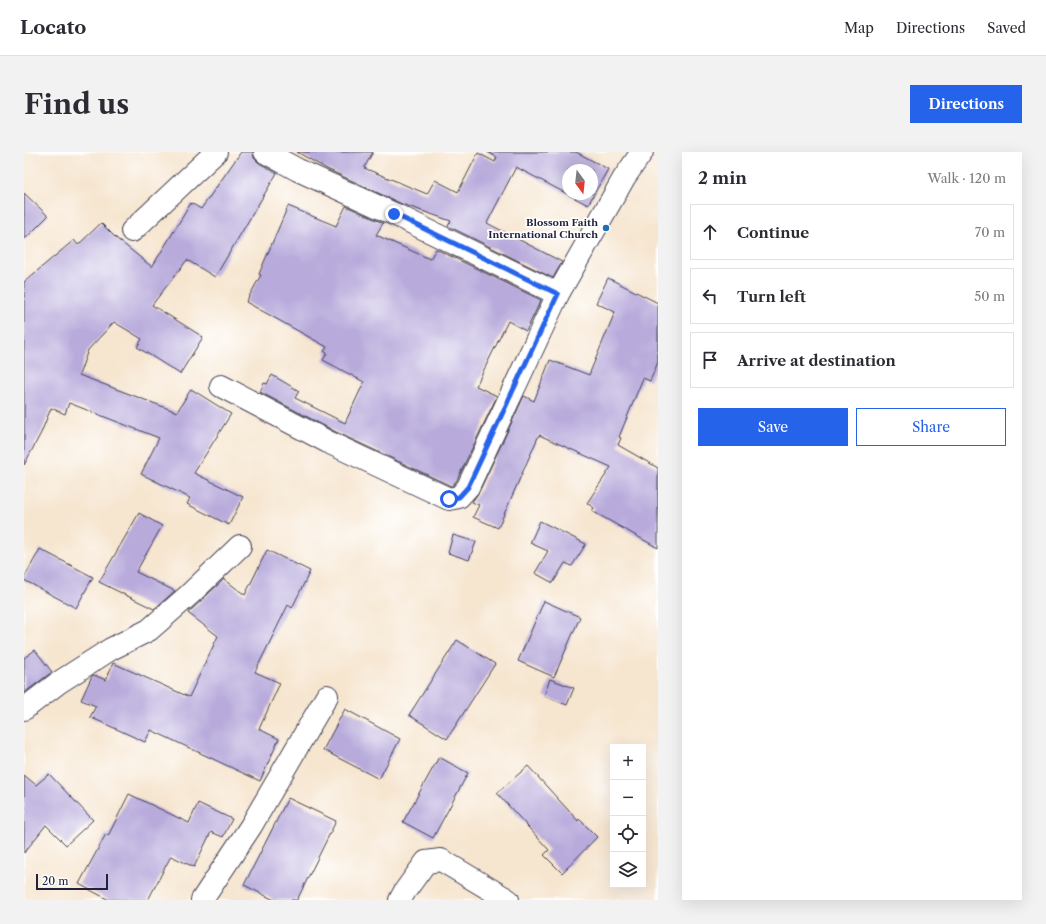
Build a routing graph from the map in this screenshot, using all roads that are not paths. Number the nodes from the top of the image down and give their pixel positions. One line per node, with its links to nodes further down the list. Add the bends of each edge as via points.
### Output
1 (216, 152): 4 (street)
2 (265, 152): 5 (street)
3 (642, 152): 5 (street, via 624,178)
4 (132, 231)
5 (558, 294): 6 (street, via 468,487 459,497 449,499)
6 (221, 386)
7 (240, 546): 9 (street, via 149,630 111,649)
8 (327, 696): 10 (street, via 251,826)
9 (24, 708)
10 (202, 900)
11 (400, 900): 12 (street, via 426,862 441,860)
12 (508, 900)

